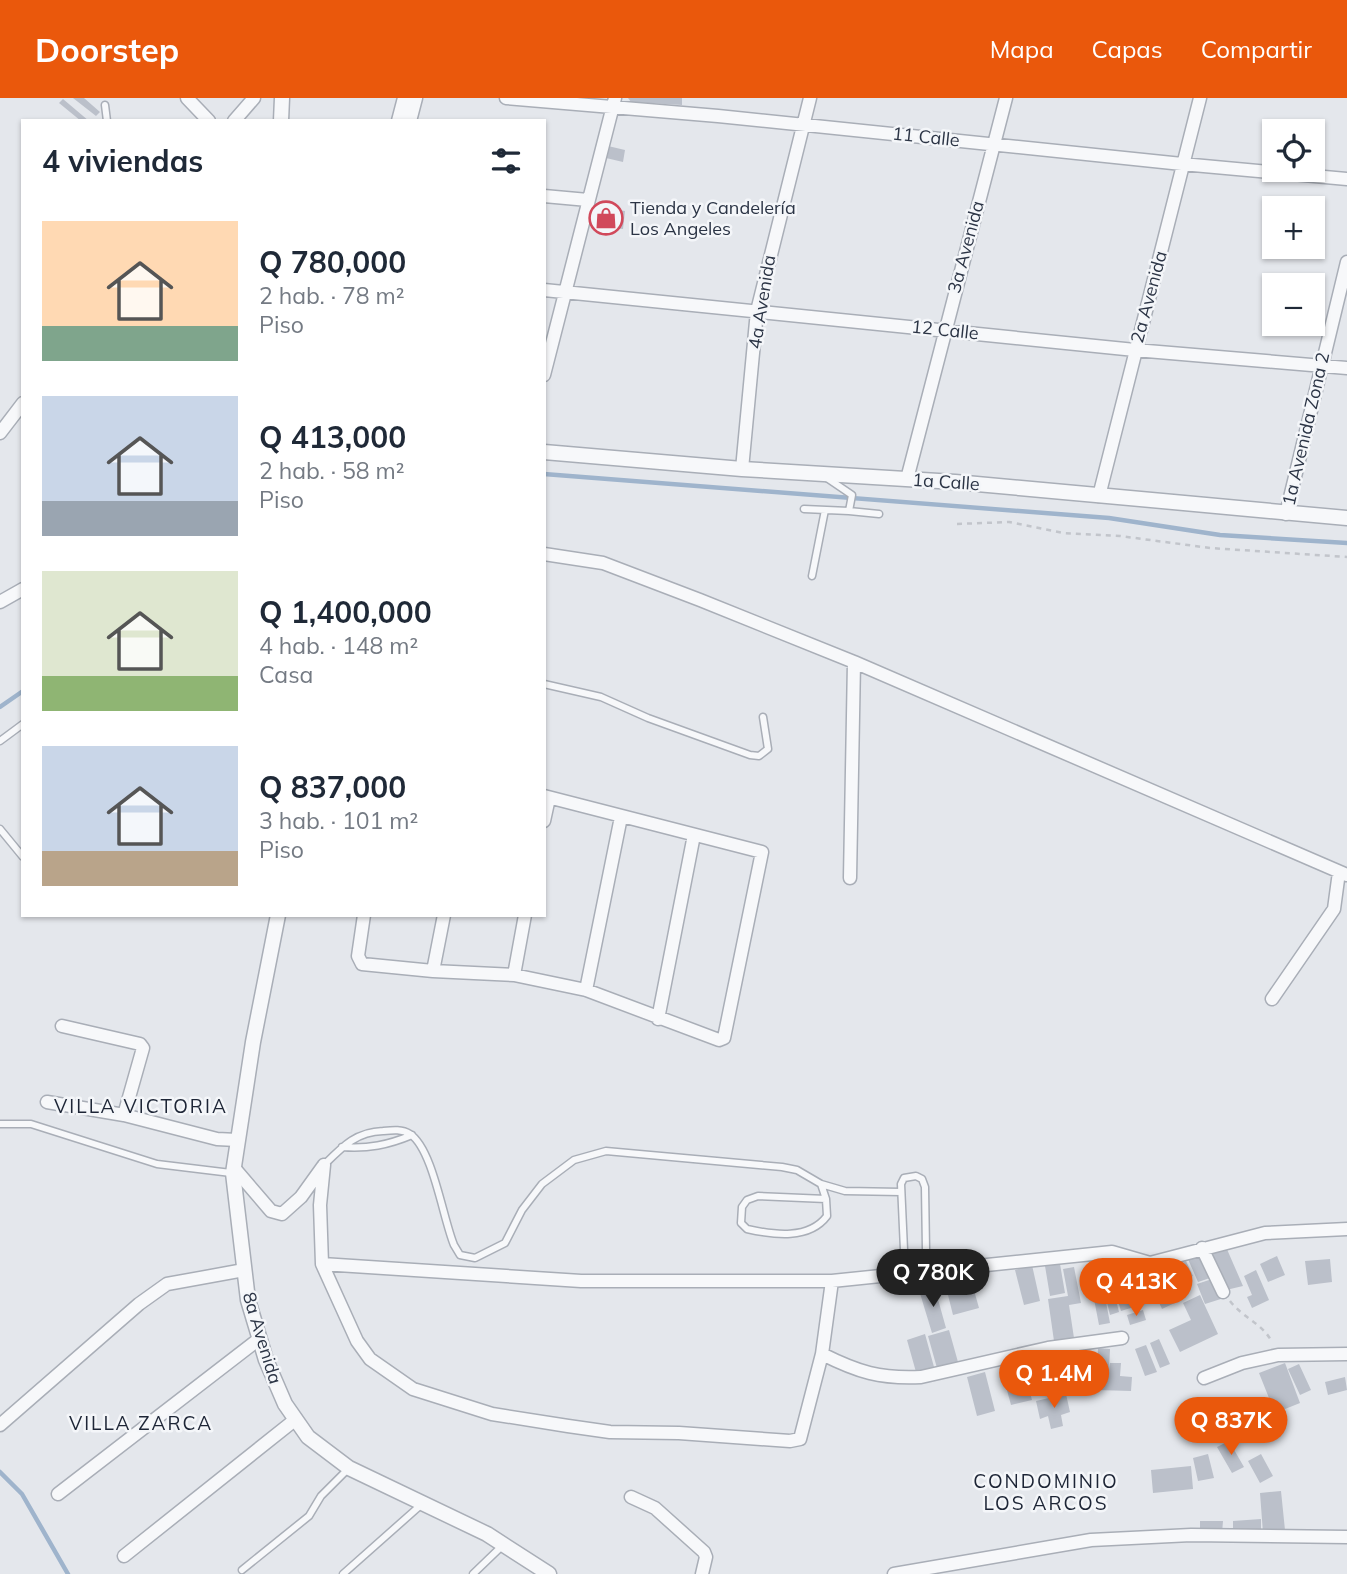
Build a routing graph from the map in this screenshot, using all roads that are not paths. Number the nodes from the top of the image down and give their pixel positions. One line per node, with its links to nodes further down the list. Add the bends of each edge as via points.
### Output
1 (187, 98): 13 (street)
2 (254, 98): 14 (street)
3 (282, 98): 15 (street)
4 (405, 98): 16 (street)
5 (415, 98): 17 (street)
6 (506, 98): 10 (street, 11 Calle)
7 (810, 98): 18 (street, 4a Avenida)
8 (1006, 98): 19 (street, 3a Avenida)
9 (1200, 98): 20 (street, 2a Avenida)
10 (614, 103): 18 (street, 11 Calle); 23 (street)
11 (105, 105): 12 (lane)
12 (107, 119)
13 (207, 119)
14 (236, 119)
15 (281, 119)
16 (400, 119)
17 (410, 119)
18 (803, 124): 19 (street, 11 Calle); 27 (street, 4a Avenida)
19 (994, 144): 20 (street, 11 Calle); 28 (street, 3a Avenida)
20 (1182, 164): 21 (street, 11 Calle); 29 (street, 2a Avenida)
21 (1347, 179)
22 (546, 196): 23 (street)
23 (588, 200): 26 (street)
24 (1347, 262): 30 (street, 1a Avenida Zona 2)
25 (546, 290): 26 (street, 12 Calle)
26 (565, 291): 27 (street, 12 Calle); 31 (street)
27 (757, 311): 28 (street, 12 Calle); 36 (street, 4a Avenida)
28 (944, 330): 29 (street, 12 Calle); 38 (street, 3a Avenida)
29 (1135, 349): 30 (street, 12 Calle); 39 (street, 2a Avenida)
30 (1321, 366): 32 (street, 12 Calle); 44 (street, 1a Avenida Zona 2)
31 (546, 367)
32 (1347, 368)
33 (21, 405): 34 (street)
34 (0, 433)
35 (546, 452): 36 (street, 1a Calle)
36 (742, 468): 37 (street, 1a Calle)
37 (820, 473): 38 (street, 1a Calle); 40 (lane, via 852,495)
38 (907, 479): 39 (street, 1a Calle)
39 (1099, 496): 44 (street, 1a Calle)
40 (850, 508): 42 (lane); 43 (lane)
41 (804, 509): 42 (lane)
42 (825, 509): 47 (lane)
43 (879, 514)
44 (1286, 514): 45 (street, 1a Calle)
45 (1345, 519)
46 (546, 554): 50 (street, via 611,566)
47 (812, 576)
48 (21, 590): 49 (street)
49 (0, 602)
50 (854, 662): 60 (street); 61 (street)
51 (546, 684): 52 (lane, via 601,697 750,755 759,756 768,749)
52 (763, 717)
53 (21, 725): 54 (lane)
54 (0, 741)
55 (547, 797): 56 (street)
56 (621, 817): 58 (street); 68 (street)
57 (0, 829): 59 (lane)
58 (694, 835): 70 (street); 70 (street, via 760,849 763,856 724,1038)
59 (21, 855)
60 (1343, 873): 69 (street, via 1335,909)
61 (850, 878)
62 (278, 917): 76 (street, 8a Avenida)
63 (364, 917): 66 (street, via 358,956 362,964)
64 (444, 917): 66 (street)
65 (526, 917): 67 (street)
66 (433, 971): 67 (street)
67 (514, 975): 68 (street)
68 (586, 989): 70 (street)
69 (1272, 999)
70 (658, 1019)
71 (62, 1026): 73 (street, via 143,1048)
72 (47, 1101): 73 (street)
73 (124, 1115): 76 (street)
74 (0, 1124): 79 (lane, via 31,1125 157,1164)
75 (412, 1135): 77 (lane, via 364,1149); 77 (lane, via 401,1130 370,1132 355,1136); 80 (lane, via 423,1150 454,1245 460,1255 475,1258 505,1243 542,1184 573,1160 606,1151 782,1167)
76 (237, 1140): 79 (street, 8a Avenida)
77 (342, 1147): 78 (lane)
78 (324, 1165): 79 (street, via 302,1197 282,1214 271,1211); 85 (street)
79 (234, 1171): 86 (street, 8a Avenida)
80 (821, 1184): 81 (lane, via 845,1191); 82 (lane)
81 (901, 1192): 81 (lane, via 904,1250 906,1255 923,1255 922,1179 904,1178)
82 (826, 1199): 82 (lane, via 827,1216 806,1234 758,1231 741,1223 742,1207 758,1196)
83 (1347, 1229): 84 (street, via 1265,1233)
84 (1202, 1248): 87 (street, via 1150,1263 1112,1252); 88 (street)
85 (322, 1264): 87 (street, via 581,1281); 91 (street, via 344,1317 370,1359 413,1389 492,1414 610,1432 790,1441 800,1439 805,1428)
86 (244, 1270): 90 (street, 8a Avenida); 95 (street, via 167,1284)
87 (832, 1281): 91 (street)
88 (1223, 1292)
89 (1122, 1338): 91 (street, via 1048,1348 921,1377 870,1375)
90 (259, 1339): 94 (street, 8a Avenida, via 285,1404); 97 (street)
91 (822, 1354)
92 (1347, 1354): 93 (street, via 1278,1354)
93 (1204, 1378)
94 (296, 1419): 96 (street, 8a Avenida, via 308,1437); 102 (street)
95 (0, 1425)
96 (348, 1468): 99 (street, 8a Avenida); 103 (lane, via 309,1516)
97 (58, 1494)
98 (631, 1497): 107 (street, via 655,1508 704,1552)
99 (423, 1503): 101 (street, 8a Avenida); 104 (lane)
100 (1347, 1537): 108 (street, via 1191,1535 1091,1540)
101 (502, 1545): 105 (lane); 106 (street, 8a Avenida)
102 (124, 1556)
103 (242, 1570)
104 (343, 1574)
105 (473, 1574)
106 (549, 1574)
107 (702, 1574)
108 (894, 1574)

